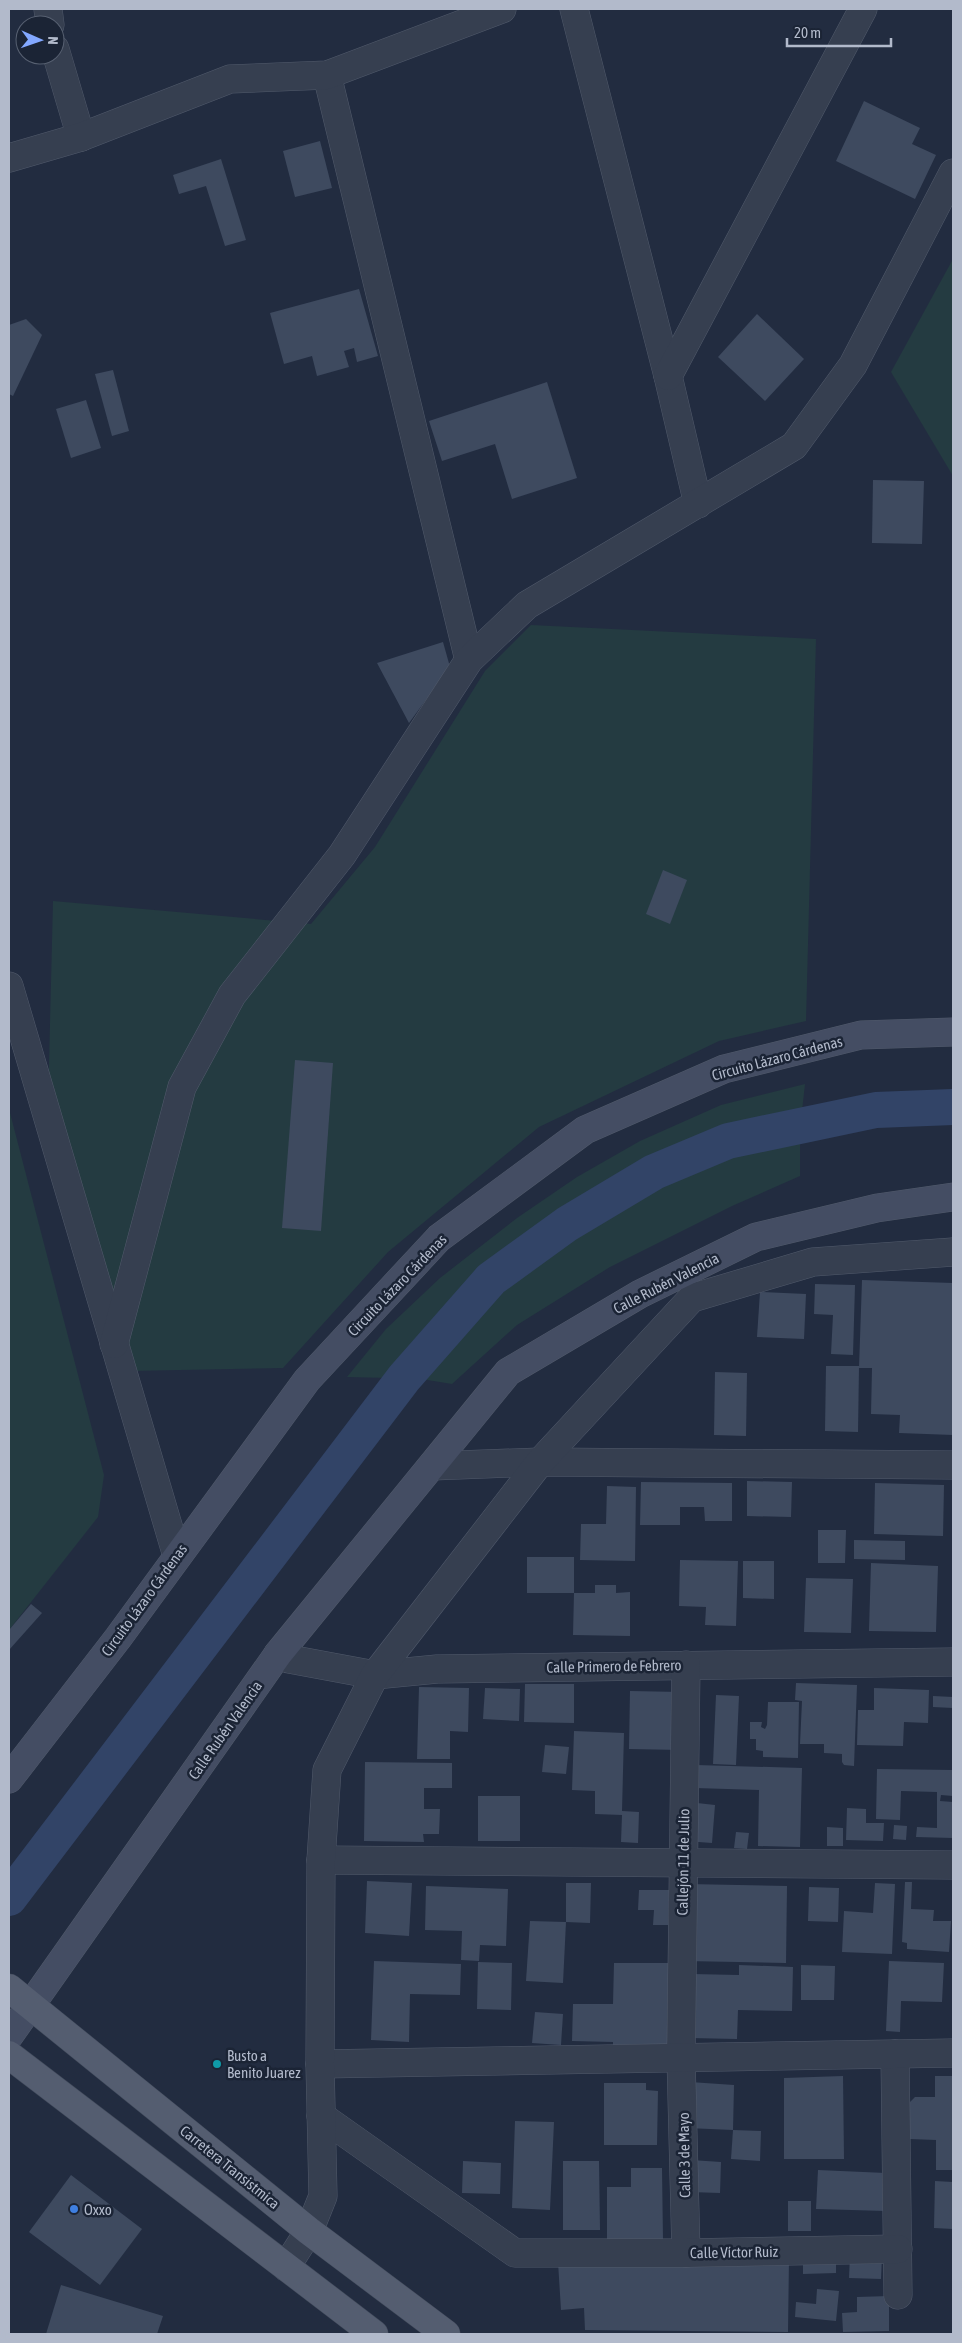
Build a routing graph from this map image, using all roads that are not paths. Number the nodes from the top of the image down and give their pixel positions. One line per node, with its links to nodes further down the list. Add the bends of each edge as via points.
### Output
1 (502, 9): 5 (street)
2 (574, 9): 9 (street)
3 (864, 9): 9 (street)
4 (60, 65): 6 (street)
5 (327, 75): 6 (street, via 230,79); 11 (street)
6 (81, 136): 7 (street)
7 (9, 158)
8 (953, 173): 10 (street, via 852,365 794,446)
9 (668, 376): 10 (street)
10 (698, 504): 11 (street, via 527,605)
11 (469, 660): 16 (street, via 342,855 232,995 182,1087)
12 (9, 986): 16 (street)
13 (953, 1032): 20 (street, Circuito Lázaro Cárdenas, via 861,1035 724,1069 585,1130 439,1238 307,1380)
14 (953, 1197): 19 (street, Calle Rubén Valencia, via 877,1208 756,1237 640,1294 508,1372)
15 (953, 1252): 17 (street, Calle Rubén Valencia, via 813,1262 692,1298)
16 (114, 1344): 20 (street)
17 (540, 1462): 18 (street); 19 (street); 24 (street, Calle Rubén Valencia)
18 (953, 1465)
19 (432, 1466): 21 (street, Calle Rubén Valencia)
20 (176, 1556): 25 (street, Circuito Lázaro Cárdenas, via 118,1638)
21 (278, 1654): 24 (street, Calle Primero de Febrero, via 289,1659); 29 (street, Calle Rubén Valencia)
22 (953, 1662): 23 (street, Calle Primero de Febrero)
23 (686, 1665): 24 (street, Calle Primero de Febrero, via 437,1669); 27 (street, Callejón 11 de Julio)
24 (374, 1675): 26 (street, Calle Rubén Valencia, via 327,1770)
25 (9, 1779)
26 (321, 1860): 27 (street); 35 (street, Calle Rubén Valencia)
27 (684, 1863): 28 (street); 34 (street, Callejón 11 de Julio)
28 (953, 1865)
29 (19, 1995): 30 (street); 37 (main road, Carretera Transistmica)
30 (9, 2036)
31 (896, 2054): 32 (street); 34 (street); 38 (street)
32 (953, 2054)
33 (9, 2055): 40 (main road)
34 (681, 2058): 35 (street); 39 (street, Calle 3 de Mayo)
35 (320, 2064): 36 (street, Calle Rubén Valencia)
36 (321, 2116): 37 (street, Calle Rubén Valencia, via 323,2196); 39 (street, Calle Víctor Ruiz, via 515,2253)
37 (309, 2231): 40 (street, Calle Rubén Valencia); 43 (main road, Carretera Transistmica)
38 (898, 2249): 39 (street, Calle Víctor Ruiz); 41 (street)
39 (686, 2253)
40 (286, 2267): 42 (main road)
41 (898, 2295)
42 (374, 2334)
43 (446, 2334)

